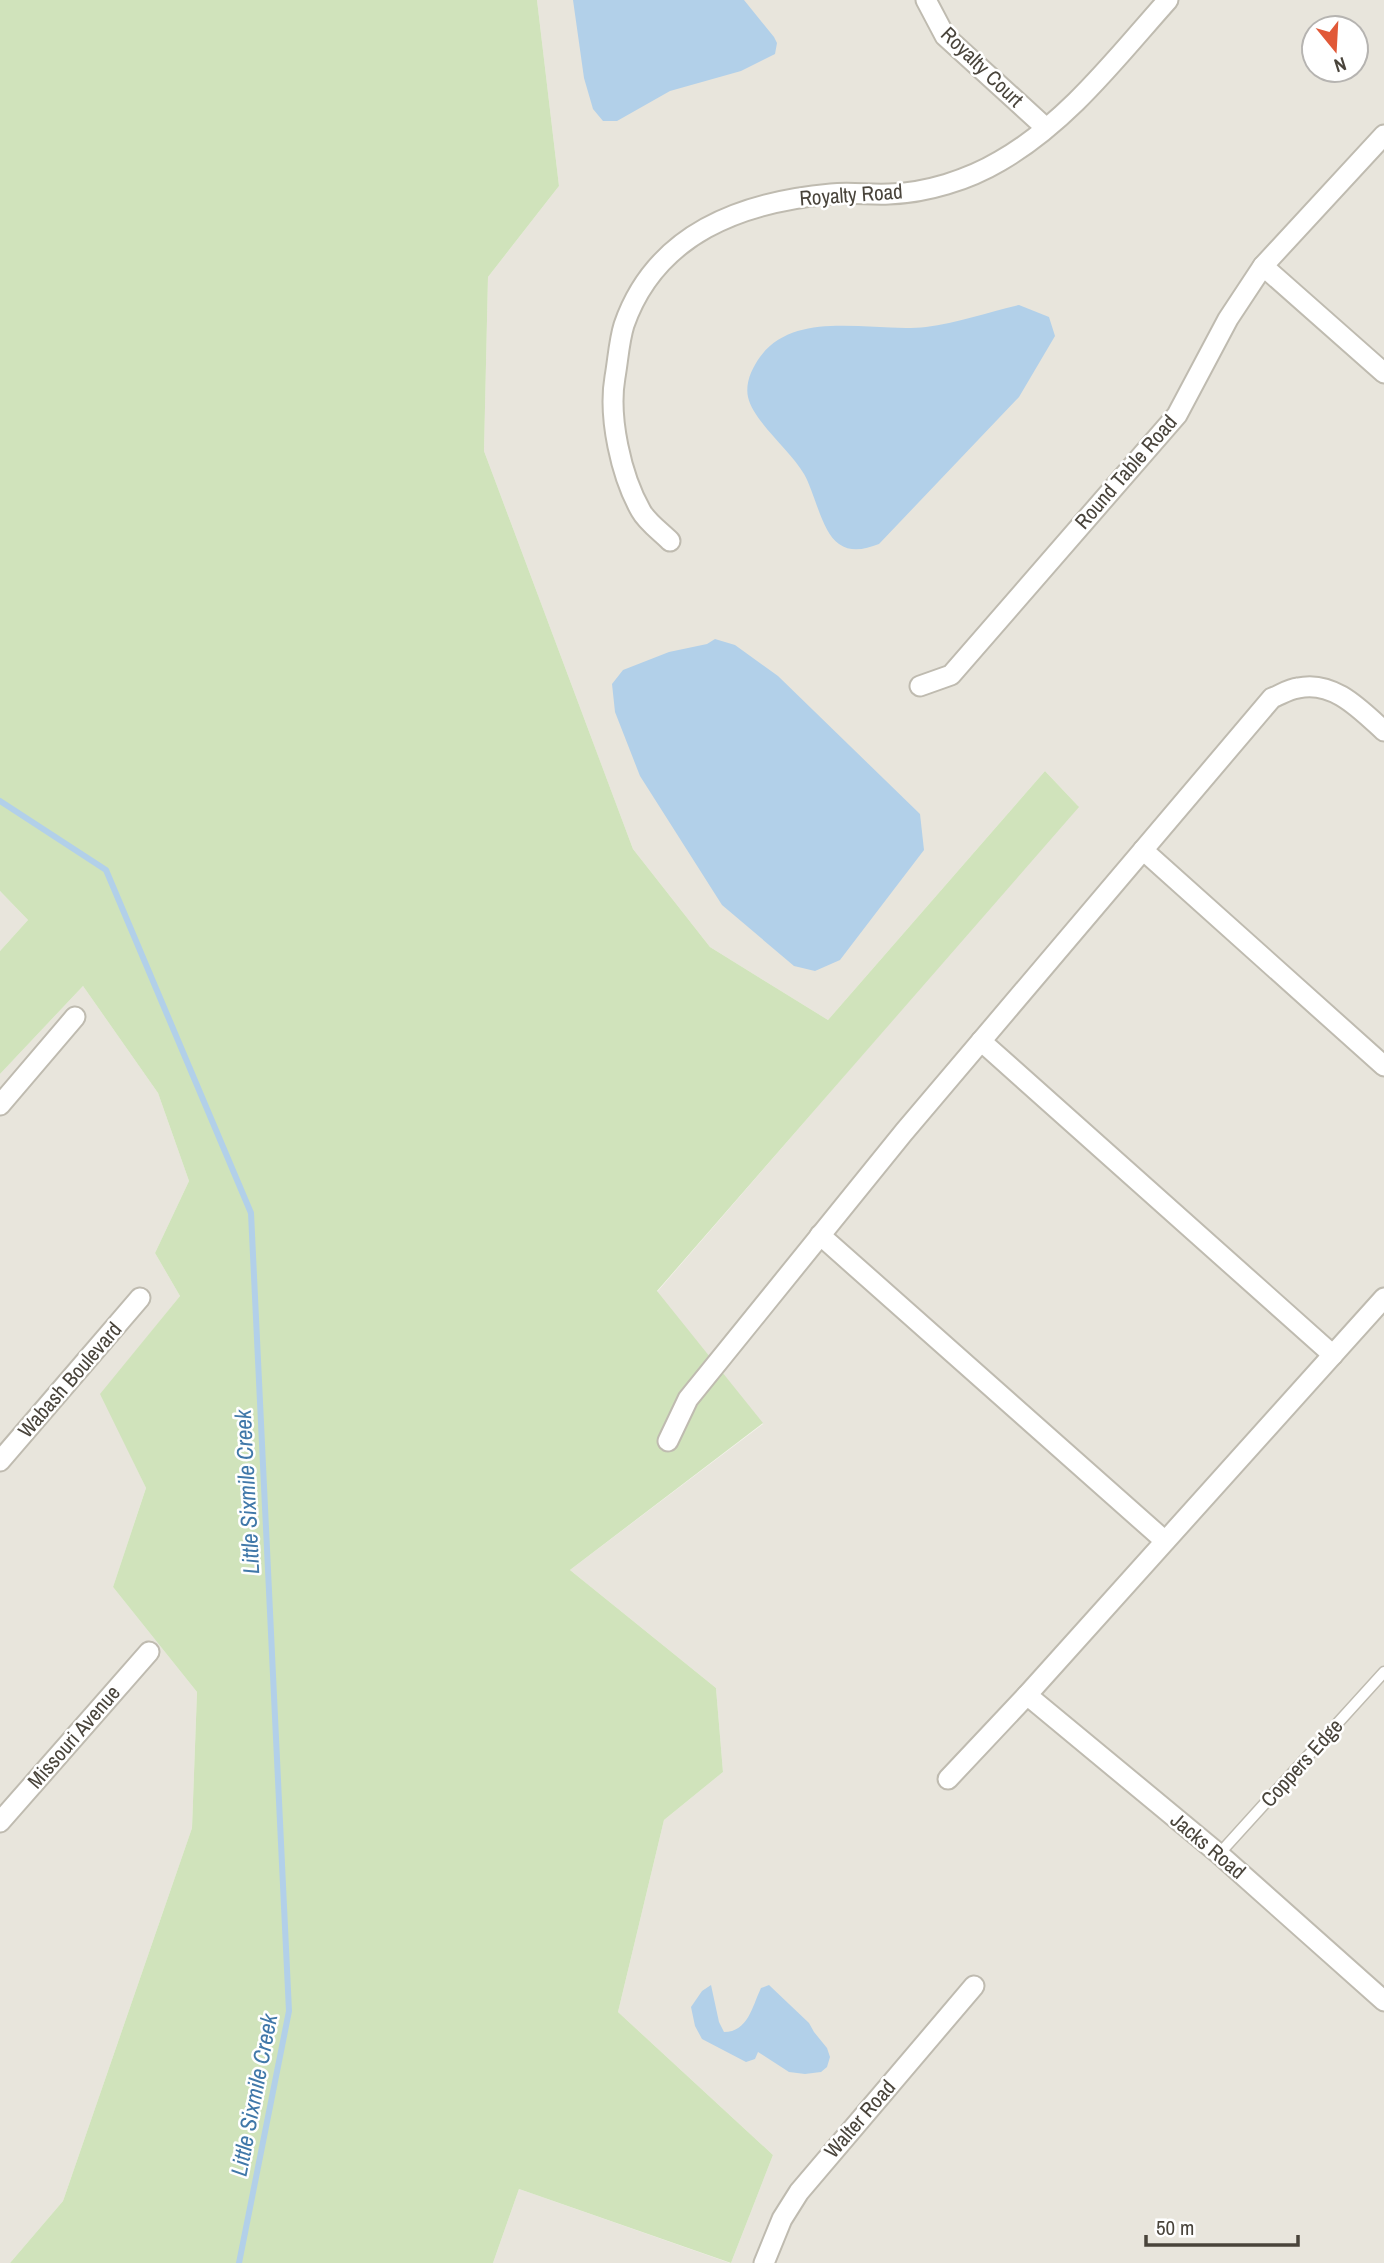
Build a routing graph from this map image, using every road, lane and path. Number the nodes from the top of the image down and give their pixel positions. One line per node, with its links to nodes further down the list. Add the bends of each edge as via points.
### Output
1 (926, 0): 3 (street, Royalty Court, via 945,36)
2 (1168, 0): 3 (street, Royalty Road, via 1078,100)
3 (1046, 128): 7 (street, Royalty Road, via 1000,161 925,189 833,194 764,204 716,221 661,263 638,293 624,327 613,388 625,475 642,513)
4 (1384, 135): 5 (street, Round Table Road)
5 (1263, 266): 6 (street); 8 (street, Round Table Road, via 1228,319 1177,415 951,675)
6 (1384, 373)
7 (670, 541)
8 (920, 686)
9 (1384, 731): 10 (street, via 1347,698 1319,688 1298,688 1272,698)
10 (1143, 850): 12 (street); 13 (street)
11 (75, 1017): 14 (street)
12 (981, 1041): 15 (street); 18 (street)
13 (1384, 1066)
14 (0, 1105)
15 (820, 1235): 19 (street, via 688,1399); 21 (street)
16 (139, 1298): 20 (street, Wabash Boulevard)
17 (1384, 1298): 18 (street)
18 (1333, 1355): 21 (street)
19 (668, 1441)
20 (0, 1461)
21 (1165, 1541): 24 (street)
22 (149, 1651): 26 (street, Missouri Avenue)
23 (1384, 1672): 27 (lane, Coppers Edge)
24 (1027, 1695): 25 (street); 27 (street, Jacks Road)
25 (948, 1779)
26 (0, 1822)
27 (1219, 1854): 29 (street, Jacks Road)
28 (974, 1986): 30 (street, Walter Road, via 799,2192)
29 (1384, 2001)
30 (764, 2263)

